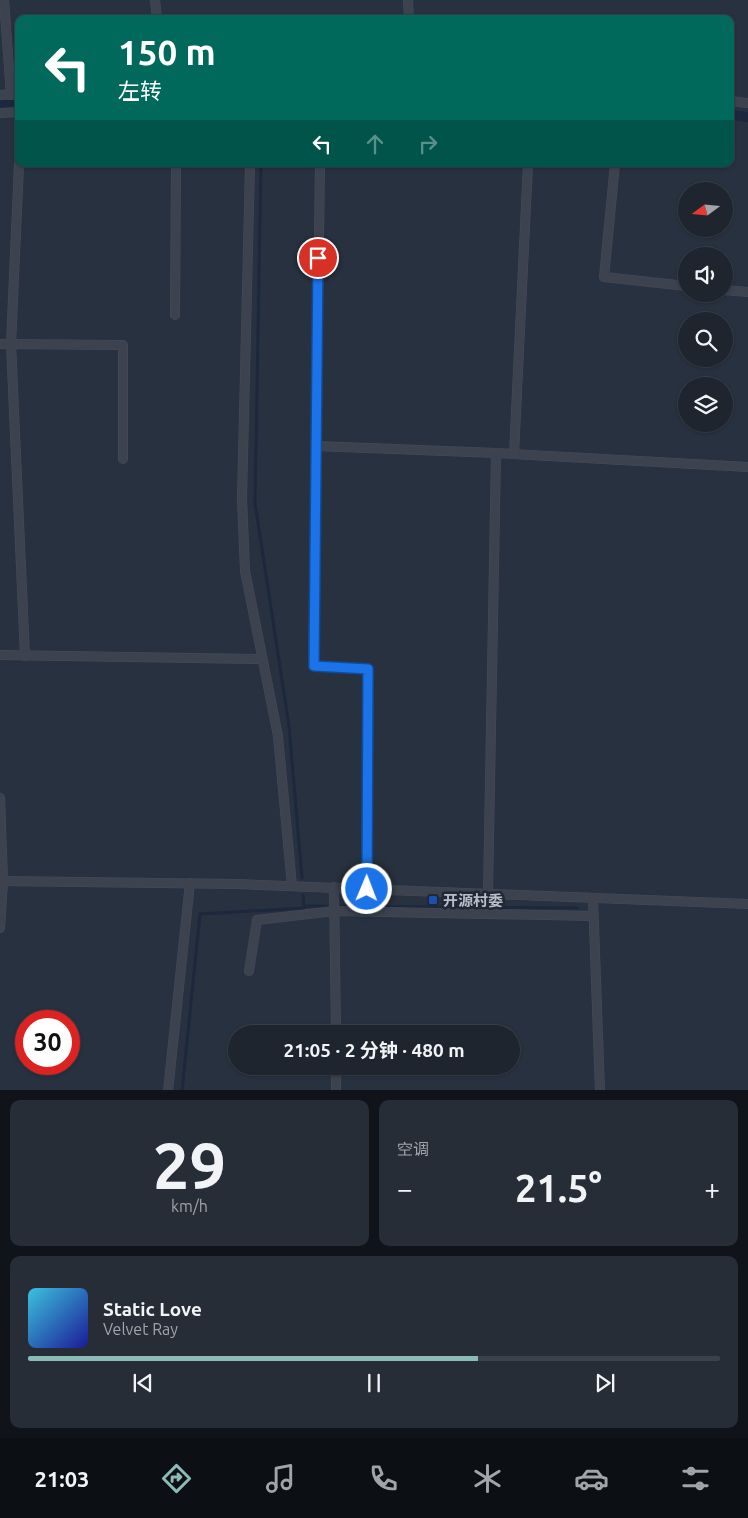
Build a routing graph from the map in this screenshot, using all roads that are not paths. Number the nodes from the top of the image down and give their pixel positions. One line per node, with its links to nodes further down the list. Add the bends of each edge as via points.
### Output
1 (4, 0): 7 (street)
2 (155, 0): 4 (street)
3 (408, 0): 5 (street)
4 (157, 15)
5 (409, 15)
6 (0, 95): 7 (street)
7 (15, 95)
8 (734, 101): 9 (street)
9 (748, 103)
10 (15, 112): 11 (street)
11 (0, 113)
12 (19, 167): 23 (street)
13 (176, 167): 21 (street)
14 (250, 167): 31 (street, via 242,498 244,571)
15 (320, 167): 24 (street)
16 (528, 167): 26 (street)
17 (615, 167): 18 (street, via 604,278)
18 (678, 285)
19 (733, 291): 20 (street)
20 (748, 292)
21 (175, 315)
22 (0, 344): 23 (street)
23 (11, 344): 27 (street, via 123,345); 30 (street)
24 (316, 446): 25 (street); 37 (street, via 314,666 368,669)
25 (496, 453): 26 (street); 38 (street)
26 (514, 454): 28 (street)
27 (123, 459)
28 (748, 468)
29 (0, 655): 30 (street)
30 (25, 656): 31 (street)
31 (262, 659): 35 (street, via 278,736)
32 (0, 798): 33 (street)
33 (2, 881): 34 (street); 43 (street)
34 (190, 883): 35 (street); 47 (street)
35 (292, 886): 36 (street)
36 (334, 887): 37 (street); 41 (street)
37 (367, 889): 38 (street)
38 (488, 893): 39 (street)
39 (593, 898): 40 (street); 42 (street)
40 (748, 904)
41 (334, 906): 42 (street); 44 (street, via 257,920); 45 (street)
42 (593, 916): 49 (street)
43 (0, 928)
44 (249, 971)
45 (336, 1025)
46 (336, 1075): 48 (street)
47 (168, 1090)
48 (336, 1090)
49 (600, 1090)

